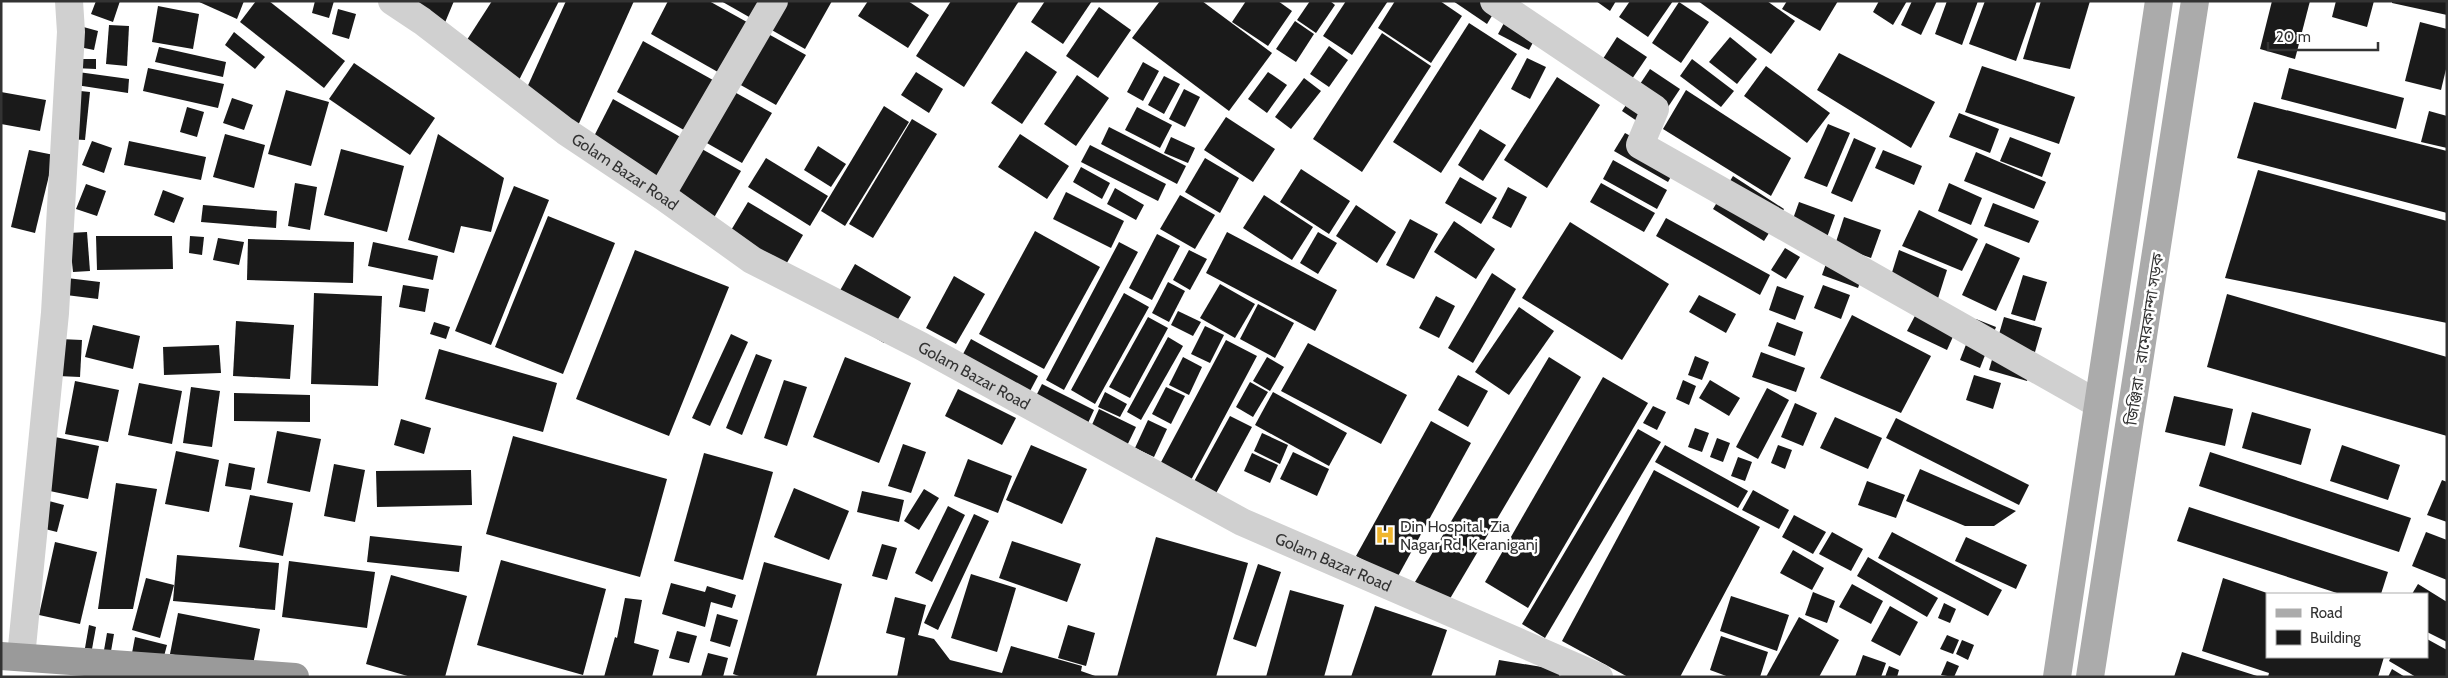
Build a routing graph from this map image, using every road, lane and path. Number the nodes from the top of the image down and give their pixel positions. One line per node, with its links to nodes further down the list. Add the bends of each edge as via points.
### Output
1 (69, 1): 9 (street, via 71,32 55,313)
2 (774, 1): 7 (street)
3 (1494, 1): 8 (street, via 1655,109 1640,145)
4 (2159, 1): 8 (main road)
5 (2195, 1): 13 (main road, জিঞ্জিরা - রামেরকান্দা সড়ক)
6 (405, 5): 7 (street, Golam Bazar Road, via 565,131)
7 (661, 195): 11 (street, Golam Bazar Road, via 752,260 922,346 1242,522)
8 (2098, 404): 12 (main road)
9 (11, 657): 10 (highway)
10 (295, 677)
11 (1599, 677)
12 (2057, 677)
13 (2090, 677)

